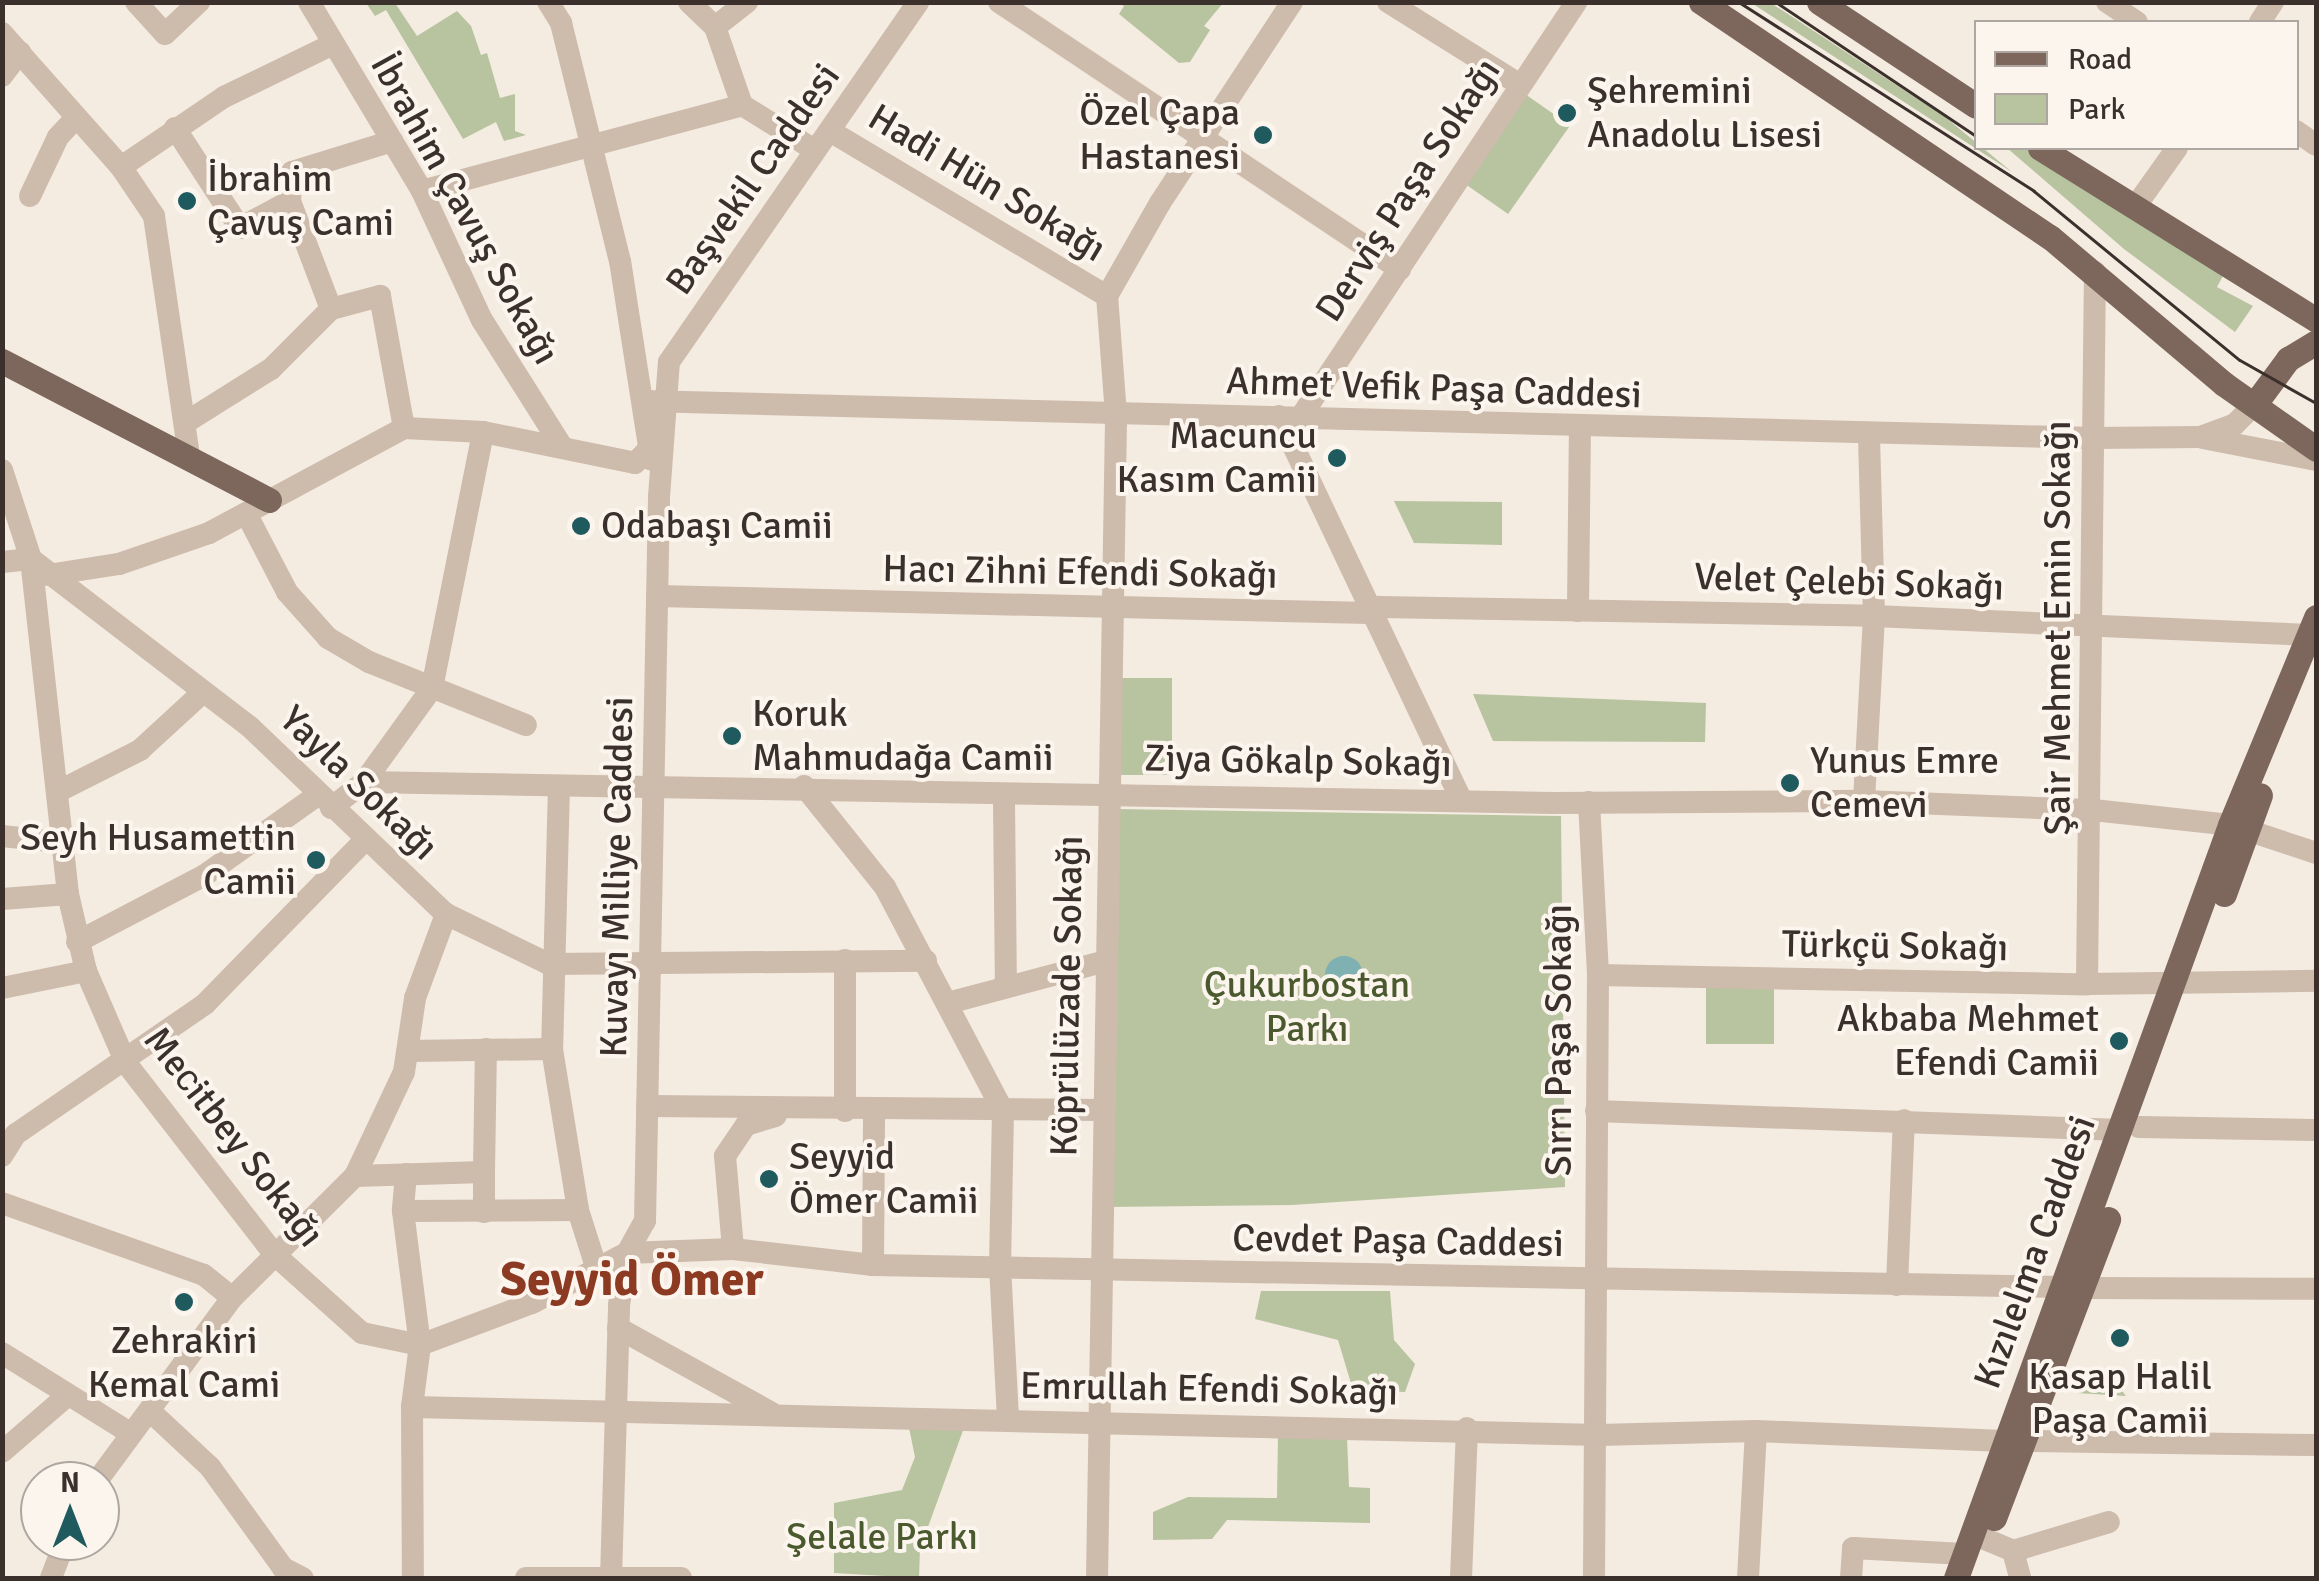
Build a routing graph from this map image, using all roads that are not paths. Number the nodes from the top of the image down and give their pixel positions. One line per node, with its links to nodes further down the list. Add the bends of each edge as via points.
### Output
1 (136, 2): 2 (street, via 165,34)
2 (199, 2)
3 (308, 2): 18 (street, İbrahim Çavuş Sokağı)
4 (548, 2): 29 (street, via 561,22)
5 (689, 2): 16 (street)
6 (747, 2): 16 (street)
7 (918, 2): 26 (street, Başvekil Caddesi)
8 (999, 2): 28 (street)
9 (1292, 2): 28 (street)
10 (1388, 2): 21 (street)
11 (1576, 2): 21 (street, Derviş Paşa Sokağı)
12 (1700, 2): 39 (main road, via 1892,127)
13 (1819, 2): 23 (main road)
14 (2107, 2): 15 (street)
15 (2135, 20)
16 (714, 28): 22 (street)
17 (2, 33): 19 (street)
18 (332, 44): 25 (street); 27 (street, İbrahim Çavuş Sokağı)
19 (20, 52): 20 (street); 24 (street)
20 (2, 76)
21 (1518, 83): 38 (street, Derviş Paşa Sokağı)
22 (742, 105): 29 (street); 30 (street)
23 (1974, 105)
24 (75, 119): 33 (street); 35 (street, via 58,137)
25 (176, 128): 33 (street); 36 (street, via 240,228)
26 (830, 130): 30 (street, Başvekil Caddesi); 40 (street, Hadi Hün Sokağı)
27 (392, 141): 34 (street, İbrahim Çavuş Sokağı); 36 (street, via 292,172)
28 (1202, 142): 38 (street); 40 (street)
29 (592, 143): 34 (street); 45 (street)
30 (812, 149): 45 (street, Başvekil Caddesi, via 669,362)
31 (2043, 150): 37 (main road)
32 (2176, 150): 37 (street)
33 (122, 168): 49 (street, via 154,216)
34 (422, 191): 56 (street, İbrahim Çavuş Sokağı, via 482,320)
35 (30, 196)
36 (290, 202): 41 (street)
37 (2135, 207): 42 (main road)
38 (1400, 269): 48 (street, Derviş Paşa Sokağı)
39 (2095, 272): 46 (main road); 55 (street, Şair Mehmet Emin Sokağı)
40 (1107, 296): 47 (street, Köprülüzade Sokağı)
41 (331, 309): 49 (street, via 272,369); 51 (street, via 380,296)
42 (2316, 320)
43 (2316, 342): 46 (main road, via 2288,360)
44 (2, 361): 59 (main road)
45 (656, 402): 47 (street, Ahmet Vefik Paşa Caddesi); 57 (street); 62 (street)
46 (2254, 405): 54 (street, via 2234,424); 58 (main road)
47 (1116, 415): 48 (street, Ahmet Vefik Paşa Caddesi); 69 (street, Köprülüzade Sokağı)
48 (1290, 417): 50 (street, Ahmet Vefik Paşa Caddesi); 70 (street)
49 (188, 421): 59 (street)
50 (1580, 427): 53 (street, Ahmet Vefik Paşa Caddesi); 71 (street)
51 (404, 428): 52 (street); 63 (street)
52 (483, 432): 56 (street); 75 (street)
53 (1869, 436): 55 (street, Ahmet Vefik Paşa Caddesi); 72 (street)
54 (2200, 437): 55 (street, Ahmet Vefik Paşa Caddesi); 60 (street)
55 (2094, 438): 73 (street, Şair Mehmet Emin Sokağı)
56 (563, 448): 57 (street, via 635,463)
57 (649, 449): 62 (street)
58 (2316, 449)
59 (190, 455): 63 (main road)
60 (2316, 460)
61 (2, 470): 65 (street, Meсitbey Sokağı)
62 (659, 498): 68 (street, Kuvayı Milliye Caddesi)
63 (269, 500): 64 (street)
64 (246, 515): 67 (street, via 120,564); 75 (street, via 286,592 328,638)
65 (31, 559): 66 (street); 67 (street, Yayla Sokağı); 82 (street, Meсitbey Sokağı)
66 (2, 562)
67 (48, 575): 76 (street, Yayla Sokağı)
68 (658, 596): 69 (street, Hacı Zihni Efendi Sokağı); 79 (street, Kuvayı Milliye Caddesi)
69 (1108, 609): 70 (street, Hacı Zihni Efendi Sokağı); 83 (street, Köprülüzade Sokağı)
70 (1374, 610): 71 (street, Velet Çelebi Sokağı); 84 (street)
71 (1578, 611): 72 (street, Velet Çelebi Sokağı)
72 (1874, 616): 73 (street, Velet Çelebi Sokağı); 88 (street)
73 (2092, 624): 74 (street, Velet Çelebi Sokağı); 89 (street, Şair Mehmet Emin Sokağı)
74 (2315, 633): 90 (main road, Kızılelma Caddesi)
75 (432, 688): 77 (street); 78 (street)
76 (202, 692): 82 (street, via 140,750); 86 (street, Yayla Sokağı, via 250,727)
77 (526, 724)
78 (364, 782): 80 (street, Ziya Gökalp Sokağı); 86 (street)
79 (653, 782): 80 (street, Ziya Gökalp Sokağı); 81 (street, Ziya Gökalp Sokağı); 99 (street, Kuvayı Milliye Caddesi)
80 (559, 786): 103 (street)
81 (804, 786): 83 (street, Ziya Gökalp Sokağı); 101 (street, via 884,887)
82 (60, 791): 93 (street, Meсitbey Sokağı)
83 (1106, 792): 84 (street, Ziya Gökalp Sokağı); 102 (street, Köprülüzade Sokağı)
84 (1460, 798): 87 (street, Ziya Gökalp Sokağı)
85 (1004, 801): 107 (street)
86 (323, 802): 92 (street, Yayla Sokağı); 98 (street, via 205,876)
87 (1589, 802): 88 (street, Ziya Gökalp Sokağı); 105 (street, Sırrı Paşa Sokağı)
88 (1864, 802): 89 (street, Ziya Gökalp Sokağı)
89 (2093, 810): 90 (street, Ziya Gökalp Sokağı); 108 (street, Şair Mehmet Emin Sokağı)
90 (2239, 828): 94 (street, Ziya Gökalp Sokağı); 109 (main road, Kızılelma Caddesi)
91 (2, 836): 93 (street)
92 (366, 839): 97 (street, Yayla Sokağı); 115 (street, via 205,1004)
93 (66, 844): 95 (street, Meсitbey Sokağı)
94 (2316, 853)
95 (68, 894): 96 (street); 98 (street, Meсitbey Sokağı)
96 (2, 899)
97 (446, 914): 103 (street, Yayla Sokağı); 114 (street, via 415,998)
98 (77, 942): 104 (street, Meсitbey Sokağı)
99 (652, 960): 100 (street, Yayla Sokağı); 103 (street, Yayla Sokağı); 116 (street, Kuvayı Milliye Caddesi)
100 (845, 960): 101 (street, Yayla Sokağı); 120 (street)
101 (926, 961): 111 (street)
102 (1102, 962): 107 (street); 118 (street, Köprülüzade Sokağı)
103 (549, 964): 113 (street)
104 (86, 971): 110 (street); 115 (street, Meсitbey Sokağı)
105 (1598, 975): 108 (street, Türkçü Sokağı); 122 (street, Sırrı Paşa Sokağı)
106 (2316, 980): 109 (street, Türkçü Sokağı)
107 (1006, 984): 111 (street)
108 (2087, 984): 109 (street, Türkçü Sokağı)
109 (2182, 984): 124 (main road, Kızılelma Caddesi)
110 (2, 988)
111 (948, 1003): 117 (street)
112 (486, 1049): 113 (street); 114 (street); 127 (street)
113 (552, 1049): 131 (street)
114 (410, 1051): 129 (street)
115 (126, 1062): 126 (street, via 16,1134); 136 (street, Meсitbey Sokağı)
116 (647, 1106): 119 (street); 135 (street, Kuvayı Milliye Caddesi, via 645,1221)
117 (1003, 1110): 118 (street); 121 (street); 138 (street)
118 (1100, 1110): 139 (street, Köprülüzade Sokağı)
119 (794, 1111): 120 (street); 134 (street, via 746,1126 725,1156)
120 (845, 1111): 121 (street)
121 (874, 1111): 137 (street)
122 (1596, 1112): 123 (street); 141 (street, Sırrı Paşa Sokağı)
123 (1904, 1120): 124 (street); 142 (street)
124 (2130, 1129): 125 (street); 143 (main road, Kızılelma Caddesi)
125 (2316, 1130)
126 (2, 1156)
127 (484, 1172): 128 (street); 133 (street)
128 (406, 1174): 129 (street); 132 (street)
129 (355, 1176): 136 (street)
130 (2, 1203): 145 (street, via 204,1275)
131 (578, 1210): 133 (street); 140 (street)
132 (403, 1211): 133 (street); 147 (street)
133 (484, 1212)
134 (733, 1249): 135 (street, Cevdet Paşa Caddesi); 137 (street, Cevdet Paşa Caddesi)
135 (628, 1253): 140 (street); 146 (street, Kuvayı Milliye Caddesi)
136 (274, 1256): 145 (street); 147 (street, Meсitbey Sokağı, via 362,1333)
137 (873, 1265): 138 (street, Cevdet Paşa Caddesi)
138 (1000, 1266): 139 (street, Cevdet Paşa Caddesi); 154 (street)
139 (1098, 1270): 141 (street, Cevdet Paşa Caddesi); 155 (street, Köprülüzade Sokağı)
140 (598, 1273): 147 (street)
141 (1594, 1281): 142 (street, Cevdet Paşa Caddesi); 159 (street, Sırrı Paşa Sokağı)
142 (1897, 1285): 143 (street, Cevdet Paşa Caddesi)
143 (2073, 1288): 144 (street, Cevdet Paşa Caddesi); 160 (main road, Kızılelma Caddesi)
144 (2316, 1289)
145 (232, 1298): 151 (street)
146 (618, 1328): 152 (street, Kuvayı Milliye Caddesi); 153 (street)
147 (420, 1344): 150 (street)
148 (2, 1353): 149 (street)
149 (68, 1394): 158 (street); 162 (street)
150 (412, 1407): 152 (street, Emrullah Efendi Sokağı); 168 (street)
151 (150, 1411): 158 (street); 167 (street, via 210,1467)
152 (614, 1412): 153 (street, Emrullah Efendi Sokağı); 170 (street, Kuvayı Milliye Caddesi)
153 (776, 1415): 154 (street, Emrullah Efendi Sokağı)
154 (1008, 1420): 155 (street, Emrullah Efendi Sokağı)
155 (1103, 1422): 156 (street, Emrullah Efendi Sokağı); 172 (street, Köprülüzade Sokağı)
156 (1467, 1428): 159 (street, Emrullah Efendi Sokağı); 173 (street)
157 (1756, 1431): 159 (street, Emrullah Efendi Sokağı); 160 (street, Emrullah Efendi Sokağı); 175 (street)
158 (130, 1433): 163 (street)
159 (1599, 1434): 174 (street, Sırrı Paşa Sokağı)
160 (2015, 1441): 161 (street, Emrullah Efendi Sokağı); 166 (main road, Kızılelma Caddesi)
161 (2316, 1445)
162 (2, 1452)
163 (110, 1461)
164 (2109, 1522): 165 (street)
165 (2014, 1551): 166 (street); 177 (street)
166 (1969, 1563): 176 (street, via 1854,1548)
167 (290, 1575)
168 (414, 1578)
169 (526, 1578): 170 (street)
170 (611, 1578): 171 (street)
171 (681, 1578)
172 (1097, 1578)
173 (1462, 1578)
174 (1594, 1578)
175 (1748, 1578)
176 (1851, 1578)
177 (2020, 1578)

